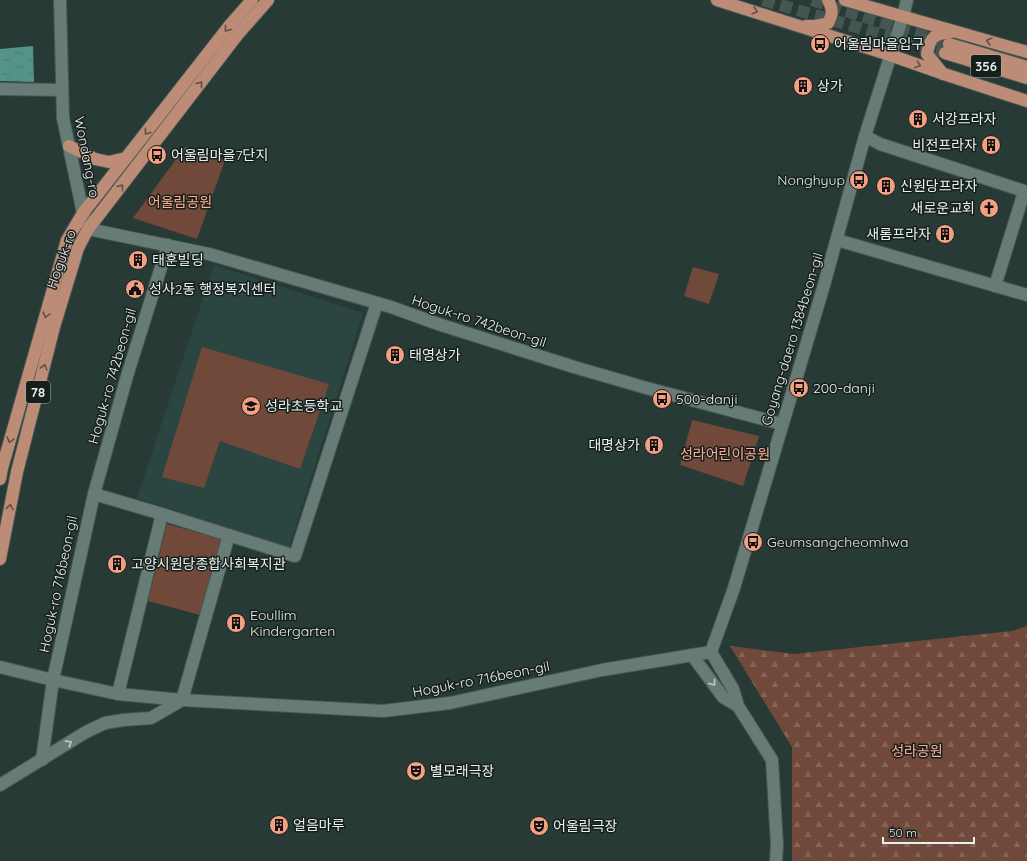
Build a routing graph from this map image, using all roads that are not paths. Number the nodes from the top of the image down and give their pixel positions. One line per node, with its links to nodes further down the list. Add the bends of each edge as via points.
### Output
1 (60, 0): 17 (street, Wondang-ro)
2 (252, 0): 21 (main road, Hoguk-ro / 78, one-way to 21)
3 (268, 0): 24 (main road, Hoguk-ro / 78, one-way to 3, via 238,34)
4 (717, 0): 9 (main road, one-way to 9)
5 (828, 0): 9 (main road, via 833,10 828,23 815,26)
6 (845, 0): 8 (main road)
7 (907, 0): 8 (street, Goyang-daero 1384beon-gil)
8 (903, 16): 10 (main road); 12 (street, Goyang-daero 1384beon-gil)
9 (797, 25): 12 (main road)
10 (955, 31): 11 (main road, one-way to 10); 14 (main road, via 941,33 932,38 928,47 927,54)
11 (1027, 52)
12 (890, 55): 14 (main road, one-way to 14); 19 (street, Goyang-daero 1384beon-gil)
13 (1027, 66): 15 (main road, 356, via 947,48)
14 (944, 74): 18 (main road)
15 (1027, 78)
16 (0, 89): 17 (street)
17 (62, 90): 20 (street, Wondang-ro, via 63,118)
18 (1027, 101)
19 (865, 136): 22 (street, via 880,144); 25 (street, Goyang-daero 1384beon-gil)
20 (69, 146): 21 (main road, via 95,159 109,162); 23 (street, Wondang-ro)
21 (126, 158): 23 (main road, Hoguk-ro / 78)
22 (1026, 192): 27 (street)
23 (83, 213): 24 (street, Wondang-ro); 31 (main road, Hoguk-ro / 78, one-way to 31, via 67,240)
24 (88, 228): 26 (street, Hoguk-ro 742beon-gil); 35 (main road, Hoguk-ro / 78, one-way to 24, via 17,472 54,327 78,248)
25 (837, 240): 27 (street, Goyang-daero 1384beon-gil); 30 (street, Goyang-daero 1384beon-gil)
26 (168, 245): 29 (street, Hoguk-ro 742beon-gil, via 209,254); 32 (street, Hoguk-ro 742beon-gil)
27 (996, 286): 28 (street, Goyang-daero 1384beon-gil)
28 (1027, 296)
29 (377, 303): 30 (street, Hoguk-ro 742beon-gil, via 574,367); 34 (street, via 295,556)
30 (782, 424): 36 (street, Goyang-daero 1384beon-gil, via 734,588)
31 (0, 479)
32 (94, 494): 33 (street); 39 (street, Hoguk-ro 716beon-gil)
33 (162, 514): 34 (street); 40 (street)
34 (229, 536): 41 (street)
35 (0, 559)
36 (711, 652): 37 (street, Hoguk-ro 716beon-gil); 42 (street, via 733,689)
37 (692, 656): 41 (street, Hoguk-ro 716beon-gil, via 602,670 450,703 384,711); 42 (street, one-way to 42, via 723,697)
38 (0, 667): 39 (street, Hoguk-ro 716beon-gil)
39 (52, 680): 40 (street, Hoguk-ro 716beon-gil); 43 (street)
40 (118, 694): 41 (street, Hoguk-ro 716beon-gil)
41 (182, 700): 43 (street, one-way to 41, via 105,723 150,718)
42 (738, 706): 45 (street, via 772,760)
43 (42, 760): 44 (street)
44 (0, 785)
45 (776, 861)

